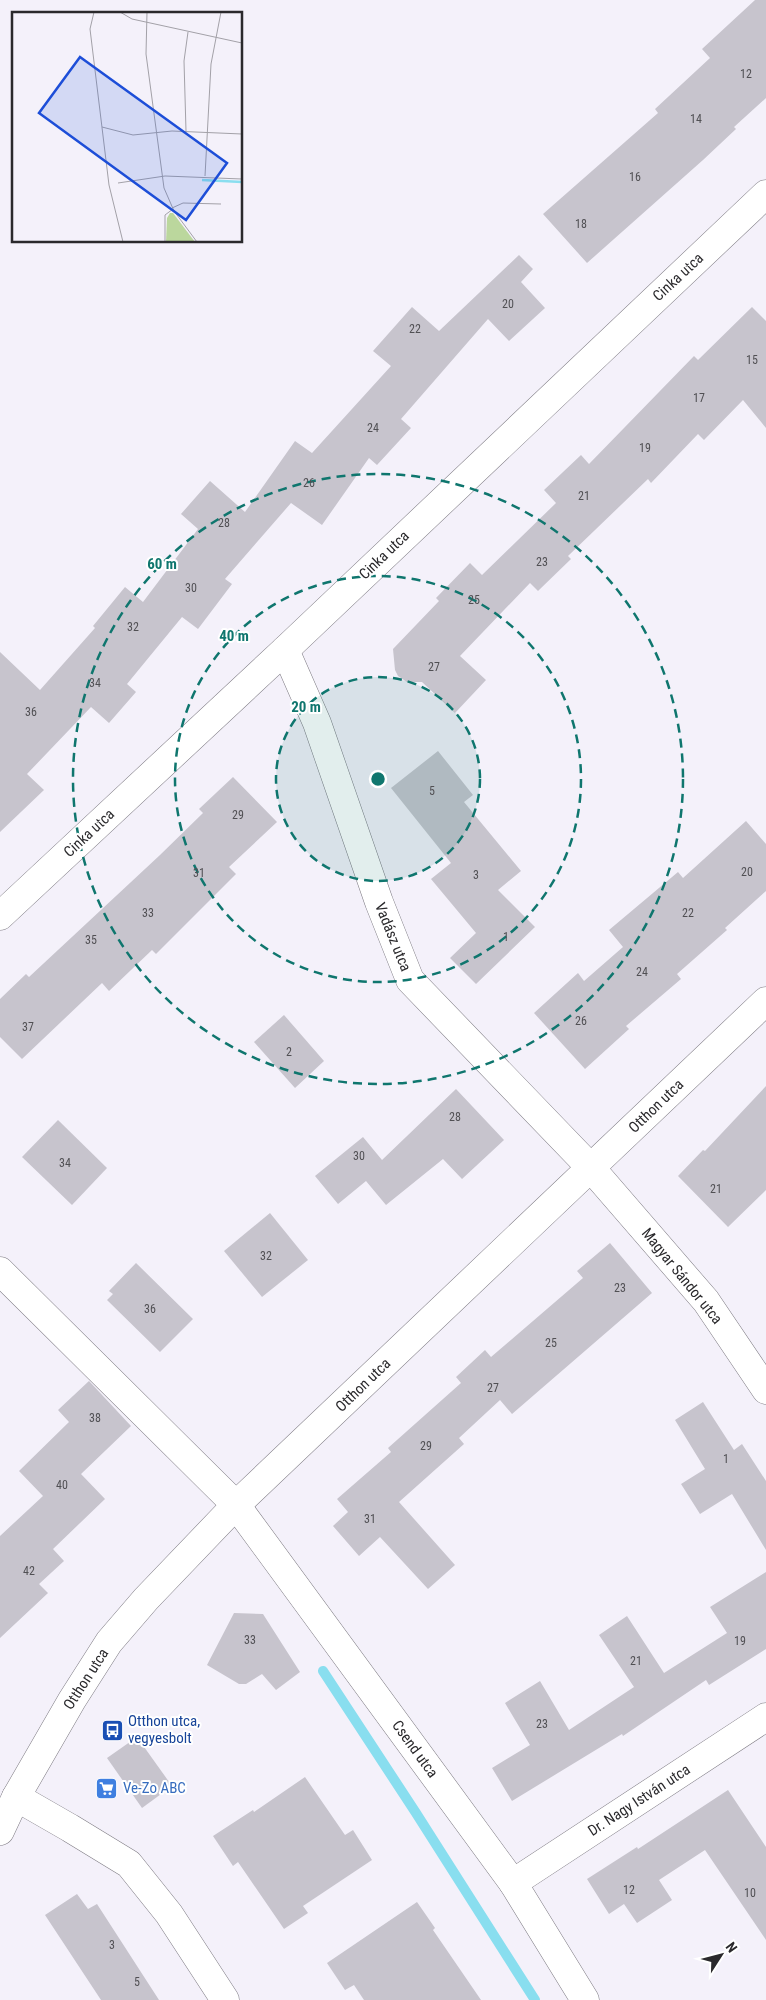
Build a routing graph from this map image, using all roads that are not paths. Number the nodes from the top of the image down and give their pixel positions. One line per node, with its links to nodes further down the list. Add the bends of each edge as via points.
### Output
1 (766, 194): 2 (street, Cinka utca)
2 (285, 650): 3 (street, Cinka utca); 5 (street, Vadász utca, via 317,723 379,902 410,980)
3 (0, 916)
4 (766, 1001): 5 (street, Otthon utca)
5 (591, 1168): 7 (street, Magyar Sándor utca, via 706,1301); 8 (street, Otthon utca)
6 (0, 1271): 8 (street, Csend utca)
7 (766, 1390)
8 (236, 1505): 10 (street, Otthon utca, via 109,1642); 11 (street, Csend utca)
9 (766, 1718): 11 (street, Dr. Nagy István utca)
10 (6, 1811): 12 (street, via 70,1828 129,1864 169,1914)
11 (513, 1883): 13 (street, Csend utca)
12 (225, 2000)
13 (585, 2000)

